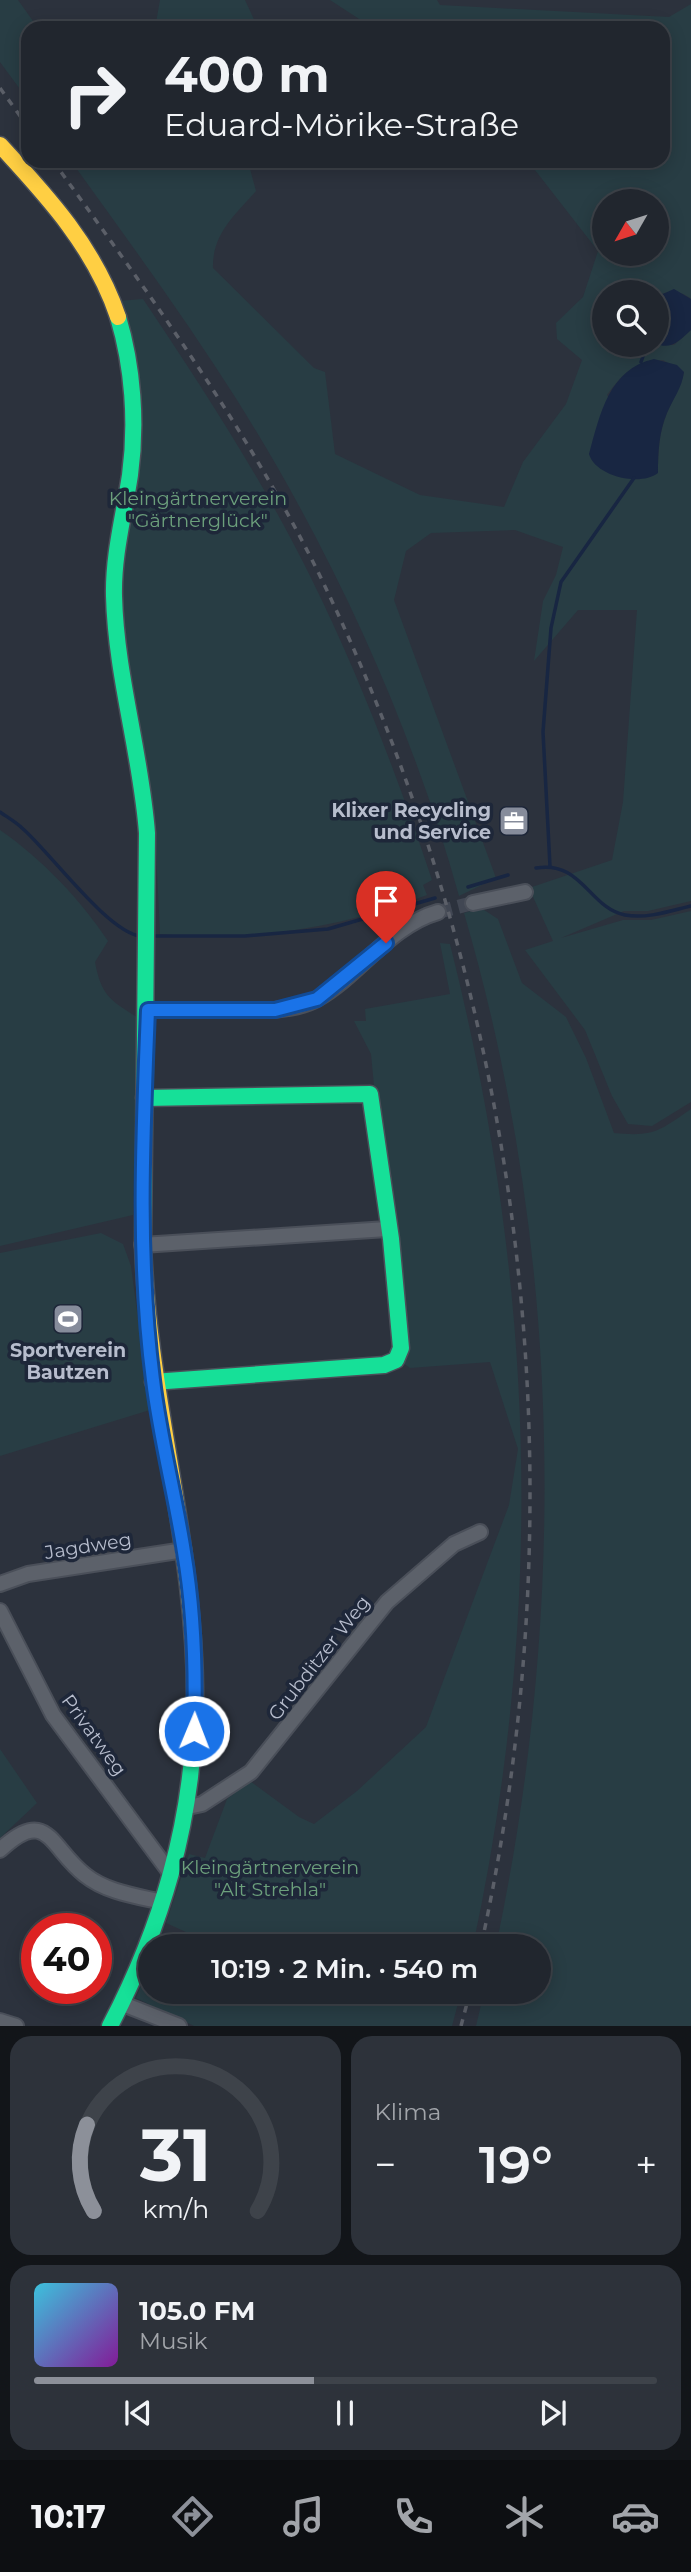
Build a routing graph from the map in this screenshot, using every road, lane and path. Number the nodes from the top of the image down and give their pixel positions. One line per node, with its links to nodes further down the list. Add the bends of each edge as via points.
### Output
1 (0, 145): 2 (street)
2 (21, 167)
3 (22, 168): 7 (street, via 49,197 92,258 120,324 132,404 132,457 115,549 114,611 147,827)
4 (525, 892): 5 (street)
5 (473, 903)
6 (438, 912): 7 (street, via 417,920 317,999 294,1007)
7 (148, 1010): 8 (street)
8 (144, 1098): 9 (street, via 371,1095); 10 (street)
9 (387, 1229): 10 (street); 11 (street, via 401,1348 396,1360 384,1365)
10 (142, 1245): 11 (street)
11 (153, 1382): 13 (street)
12 (480, 1532): 16 (street, Grubditzer Weg, via 454,1544 387,1602 251,1772 202,1804)
13 (184, 1550): 14 (street, Jagdweg, via 29,1574); 16 (street, via 194,1634 194,1735)
14 (0, 1584)
15 (0, 1611): 18 (street, Privatweg, via 54,1715)
16 (188, 1807): 18 (street)
17 (0, 1850): 19 (street, via 18,1834 35,1830 46,1834 84,1875 103,1887)
18 (171, 1874): 19 (street)
19 (162, 1902): 20 (street)
20 (122, 2004): 23 (street); 24 (street)
21 (0, 2021): 22 (street)
22 (16, 2026)
23 (110, 2026)
24 (179, 2026)

